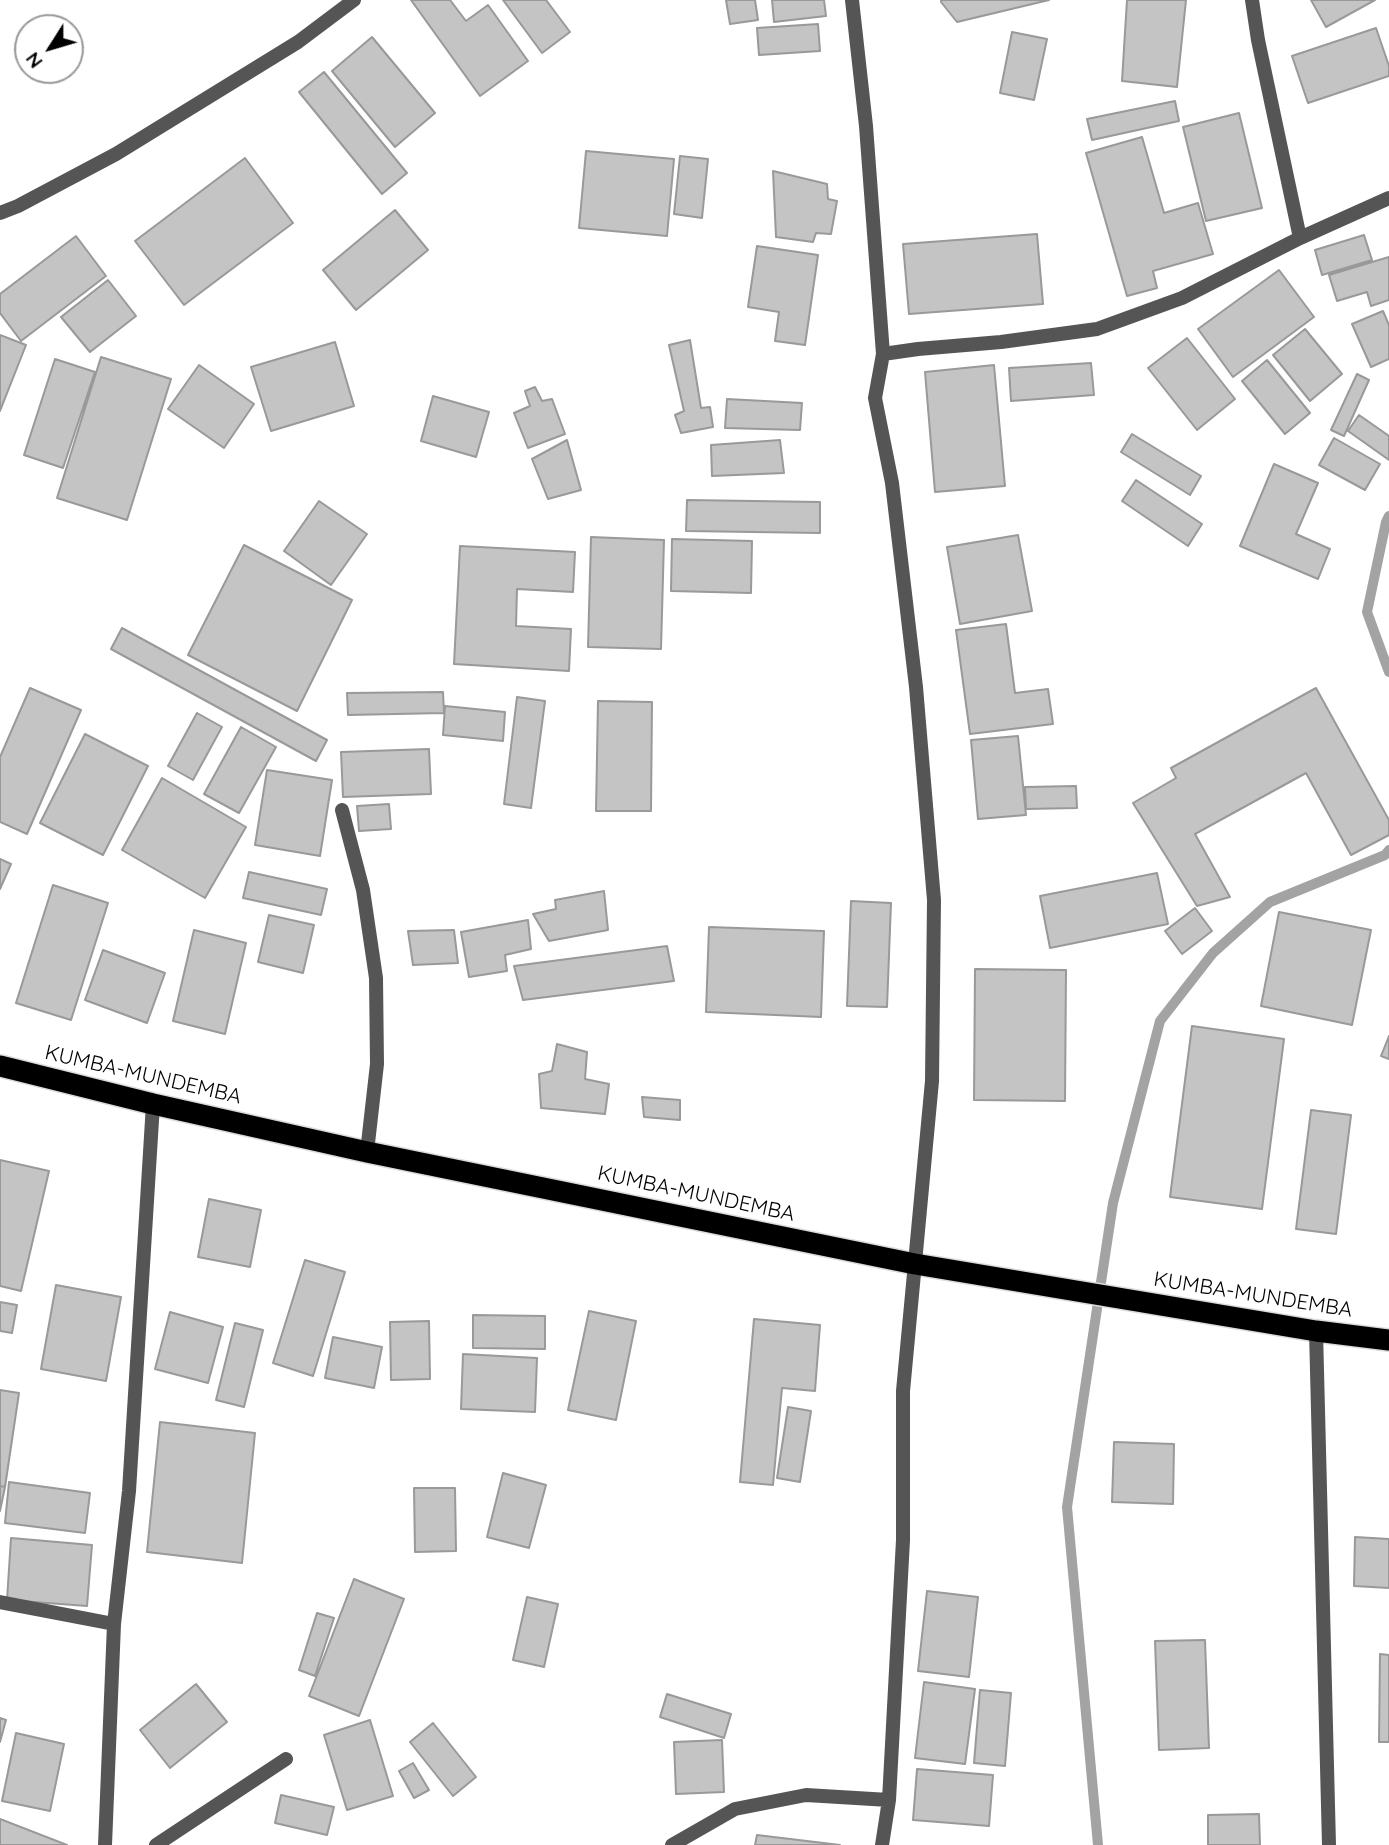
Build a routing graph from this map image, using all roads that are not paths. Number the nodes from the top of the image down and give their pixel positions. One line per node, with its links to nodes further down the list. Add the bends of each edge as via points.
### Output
1 (354, 0): 5 (street, via 298,41 116,154)
2 (852, 0): 7 (street)
3 (1252, 0): 6 (street)
4 (1389, 198): 6 (street)
5 (0, 213)
6 (1300, 238): 7 (street, via 1182,298 1097,329)
7 (883, 354): 12 (street, via 875,398 892,483 916,687 934,900 932,1081)
8 (342, 810): 11 (street, via 363,890 376,978 377,1064)
9 (0, 1066): 10 (highway, KUMBA-MUNDEMBA)
10 (153, 1104): 11 (highway, KUMBA-MUNDEMBA); 16 (street, via 129,1491)
11 (367, 1152): 12 (highway, KUMBA-MUNDEMBA)
12 (915, 1264): 13 (highway, KUMBA-MUNDEMBA); 18 (street, via 903,1391 903,1540)
13 (1316, 1331): 14 (highway, KUMBA-MUNDEMBA); 23 (street)
14 (1389, 1340)
15 (0, 1602): 16 (street)
16 (114, 1624): 19 (street)
17 (286, 1759): 20 (street)
18 (889, 1800): 21 (street, via 806,1795 735,1809); 22 (street)
19 (105, 1845)
20 (156, 1845)
21 (672, 1845)
22 (882, 1845)
23 (1329, 1845)

